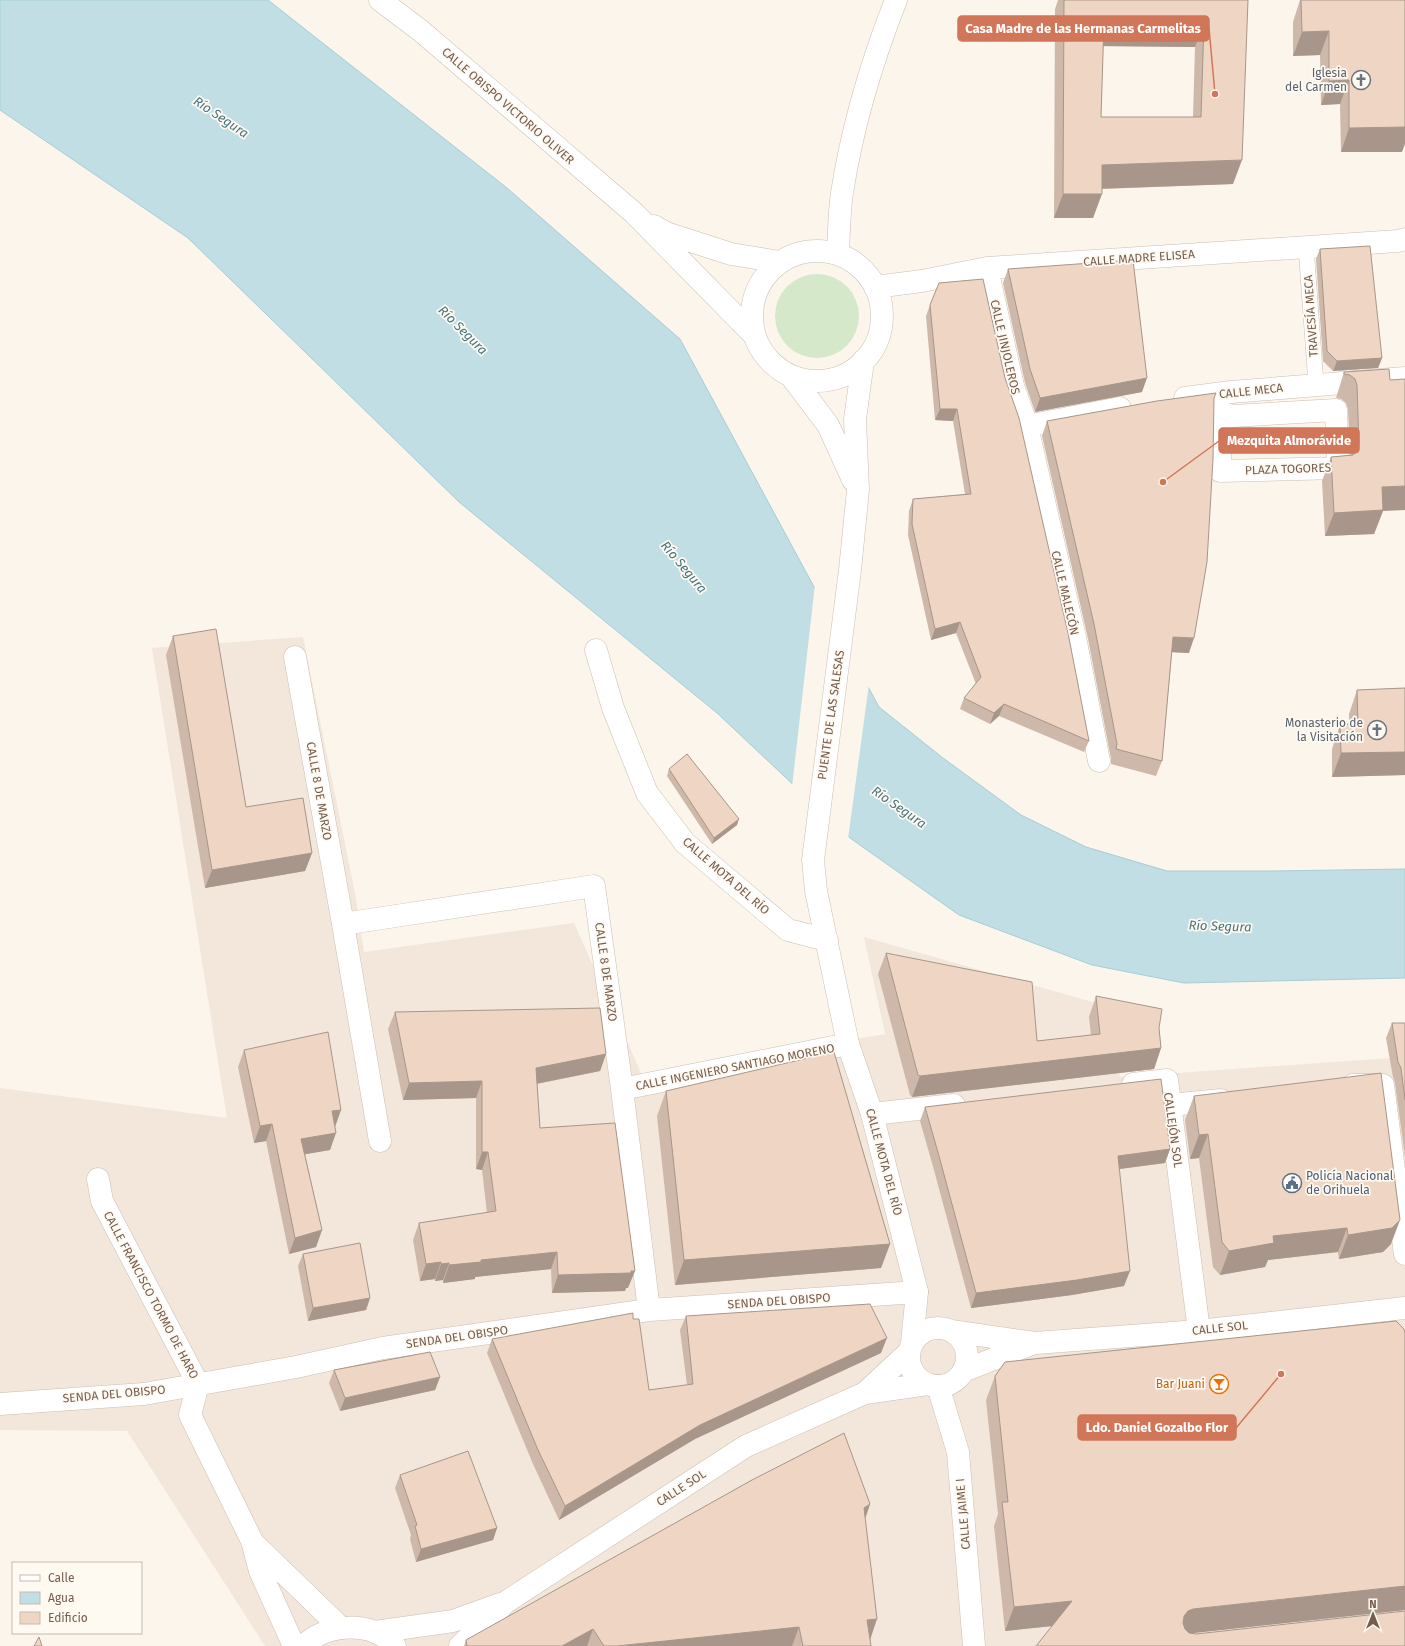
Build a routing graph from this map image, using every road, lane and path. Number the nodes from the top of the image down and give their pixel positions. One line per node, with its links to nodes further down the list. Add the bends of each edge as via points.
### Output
1 (380, 0): 3 (street, CALLE OBISPO VICTORIO OLIVER, via 421,31)
2 (896, 0): 6 (street, via 884,29 852,141 842,195)
3 (634, 214): 7 (street, CALLE OBISPO VICTORIO OLIVER, via 666,233 731,254); 10 (street, CALLE OBISPO VICTORIO OLIVER)
4 (1405, 239): 5 (street, CALLE MADRE ELISEA)
5 (1306, 247): 8 (street, CALLE MADRE ELISEA); 14 (lane, TRAVESÍA MECA)
6 (838, 254): 7 (street, via 817,251 797,254); 9 (street, via 852,261)
7 (780, 262): 10 (street, via 765,276 755,295 752,314)
8 (987, 268): 9 (street, CALLE MADRE ELISEA); 18 (street, CALLE JINJOLEROS, via 1013,386)
9 (875, 287): 11 (street, via 881,305 881,326 875,345)
10 (754, 335): 12 (street, via 762,352 775,366)
11 (863, 361): 12 (street, via 848,373 830,380 810,380); 19 (street, via 855,419)
12 (791, 376): 19 (street, via 828,425)
13 (1405, 378): 14 (street, CALLE MECA)
14 (1316, 384): 15 (street, CALLE MECA)
15 (1165, 401)
16 (1142, 404): 18 (street)
17 (1221, 413): 17 (street, PLAZA TOGORES, via 1220,471 1338,468 1336,410 1233,416)
18 (1027, 426): 22 (street, CALLE MALECÓN, via 1076,642)
19 (858, 490): 23 (street, PUENTE DE LAS SALESAS)
20 (596, 650): 25 (street, CALLE MOTA DEL RÍO, via 613,708 647,793 685,843 788,930)
21 (295, 657): 24 (street, CALLE 8 DE MARZO)
22 (1099, 761)
23 (813, 860): 25 (street, CALLE MOTA DEL RÍO, via 816,891)
24 (343, 924): 29 (street, CALLE 8 DE MARZO, via 594,886); 34 (street, CALLE 8 DE MARZO)
25 (827, 940): 26 (street, CALLE MOTA DEL RÍO)
26 (848, 1044): 29 (street, CALLE INGENIERO SANTIAGO MORENO); 33 (street, CALLE MOTA DEL RÍO)
27 (1112, 1086): 32 (street, CALLEJÓN SOL, via 1167,1080)
28 (1335, 1087): 36 (street, via 1383,1085)
29 (622, 1089): 39 (street, CALLE 8 DE MARZO)
30 (1241, 1097): 32 (street)
31 (973, 1103): 33 (street)
32 (1170, 1105): 41 (street, CALLEJÓN SOL)
33 (872, 1114): 37 (street, CALLE MOTA DEL RÍO)
34 (380, 1141)
35 (98, 1179): 45 (street, CALLE FRANCISCO TORMO DE HARO, via 102,1201)
36 (1405, 1254)
37 (917, 1292): 39 (street, SENDA DEL OBISPO); 40 (street, CALLE MOTA DEL RÍO); 43 (street, CALLE MOTA DEL RÍO)
38 (1405, 1308): 41 (street, CALLE SOL)
39 (649, 1310): 45 (street, SENDA DEL OBISPO, via 383,1348 296,1367)
40 (947, 1329): 42 (street, CALLE SOL); 43 (street, via 934,1328 925,1331 918,1336); 44 (street, via 958,1336 964,1344 967,1352)
41 (1199, 1331): 42 (street, CALLE SOL)
42 (1035, 1343): 44 (street, CALLE SOL)
43 (911, 1348): 46 (street, via 910,1362 913,1372 920,1379); 47 (street, CALLE SOL)
44 (963, 1371): 46 (street, via 957,1379 948,1384)
45 (198, 1384): 48 (street, SENDA DEL OBISPO, via 144,1394); 49 (street, CALLE FRANCISCO TORMO DE HARO, via 190,1415)
46 (933, 1385): 47 (street, CALLE SOL); 57 (street, CALLE JAIME I, via 958,1452)
47 (865, 1393): 50 (street, CALLE SOL, via 746,1446)
48 (0, 1404)
49 (252, 1541): 51 (street, CALLE FRANCISCO TORMO DE HARO); 53 (street, CALLE FRANCISCO TORMO DE HARO, via 260,1572)
50 (506, 1602): 52 (street, via 453,1621); 56 (street)
51 (341, 1628): 52 (street); 54 (street, via 324,1632)
52 (375, 1632): 55 (street)
53 (294, 1646)
54 (304, 1646)
55 (395, 1646)
56 (460, 1646)
57 (974, 1646)

